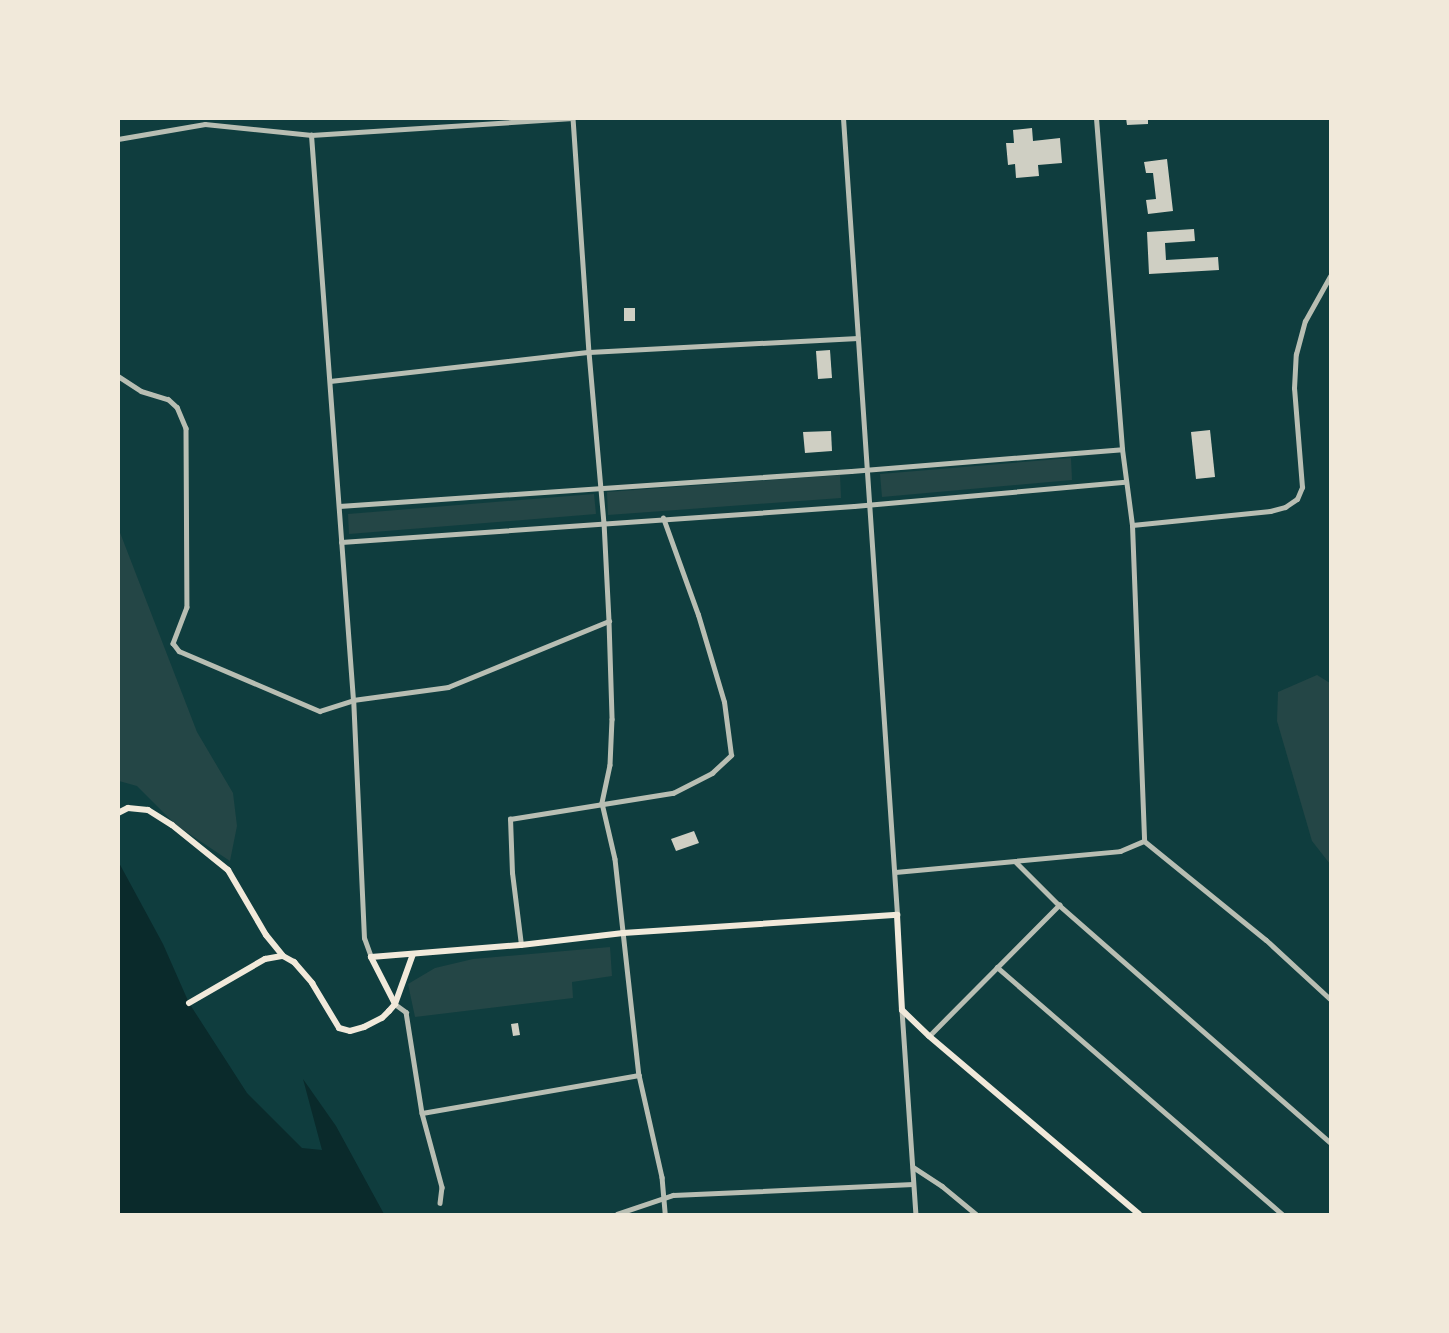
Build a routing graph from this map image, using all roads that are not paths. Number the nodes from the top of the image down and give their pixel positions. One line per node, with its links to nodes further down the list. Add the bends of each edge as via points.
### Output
1 (572, 118): 4 (street); 8 (street)
2 (843, 118): 7 (street)
3 (1096, 118): 11 (street)
4 (311, 135): 5 (street, via 205,124); 10 (street)
5 (118, 139)
6 (1330, 276): 19 (street, via 1305,321 1296,354 1302,487 1297,499 1270,511)
7 (858, 338): 8 (street); 12 (street)
8 (589, 352): 10 (street); 14 (street)
9 (118, 376): 22 (street, via 141,391 168,399 177,407 186,428 187,607 173,643 179,651 320,711)
10 (330, 381): 16 (street)
11 (1122, 449): 12 (street); 13 (street)
12 (867, 469): 14 (street); 15 (street)
13 (1125, 482): 15 (street); 19 (street)
14 (600, 487): 16 (street); 18 (street)
15 (870, 504): 17 (street); 27 (street)
16 (339, 506): 20 (street)
17 (663, 518): 18 (street); 23 (street, via 724,702 731,755 712,773 673,793)
18 (604, 522): 20 (street); 21 (street)
19 (1132, 525): 25 (street)
20 (341, 542): 22 (street)
21 (609, 621): 22 (street, via 448,687); 23 (street, via 612,719 610,765)
22 (353, 700): 34 (street, via 364,938)
23 (602, 803): 30 (street, via 615,859); 31 (street, via 510,819)
24 (118, 813): 33 (main road, via 128,808 148,810 211,854 228,870 266,935)
25 (1144, 841): 26 (street, via 1120,851); 36 (street, via 1266,940)
26 (1016, 861): 27 (street); 28 (street)
27 (895, 872): 29 (street)
28 (1059, 905): 35 (street); 43 (street)
29 (897, 915): 30 (main road); 39 (main road)
30 (623, 933): 31 (main road); 41 (street)
31 (521, 945): 32 (main road)
32 (413, 954): 34 (main road); 38 (main road)
33 (283, 956): 37 (main road, via 265,959); 38 (main road, via 294,962 312,983 339,1028 350,1031 364,1027 382,1018)
34 (371, 957): 38 (main road)
35 (997, 967): 40 (street); 53 (street)
36 (1330, 999)
37 (189, 1004)
38 (395, 1004): 42 (street, via 406,1012)
39 (902, 1010): 40 (main road); 44 (street)
40 (929, 1036): 52 (main road)
41 (639, 1075): 42 (street); 46 (street)
42 (422, 1113): 47 (street, via 442,1188)
43 (1330, 1142)
44 (913, 1167): 45 (street); 51 (street)
45 (914, 1184): 46 (street, via 673,1195); 50 (street)
46 (664, 1199): 48 (street); 49 (street)
47 (440, 1203)
48 (617, 1215)
49 (665, 1215)
50 (916, 1215)
51 (976, 1215)
52 (1139, 1215)
53 (1281, 1215)

